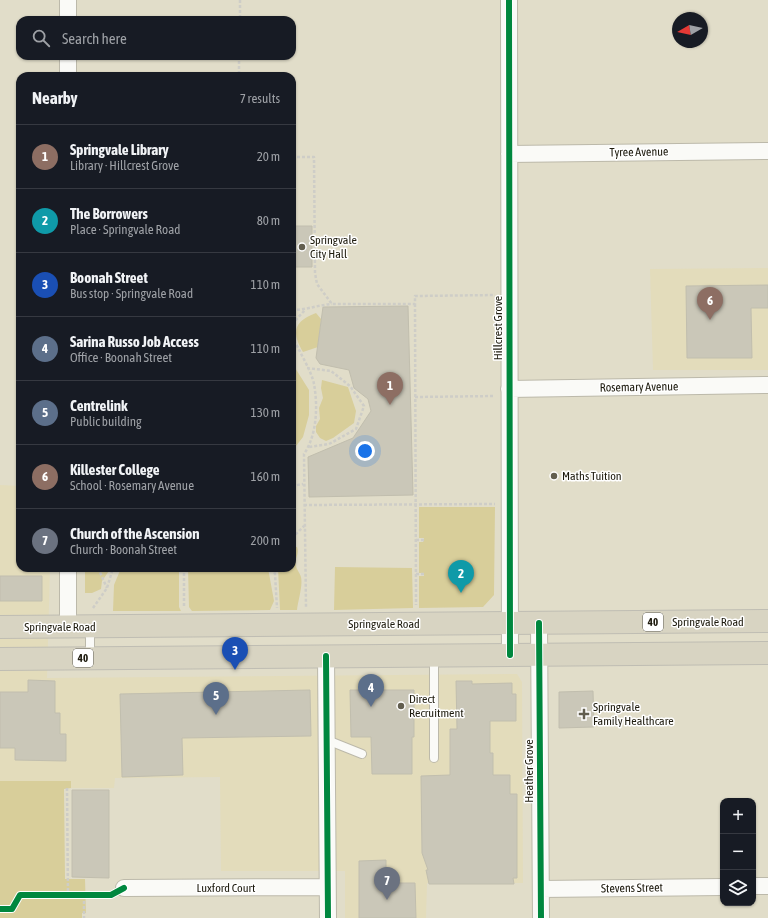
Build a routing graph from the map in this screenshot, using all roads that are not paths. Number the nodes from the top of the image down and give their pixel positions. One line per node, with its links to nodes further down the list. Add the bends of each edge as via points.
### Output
1 (68, 0): 3 (street)
2 (509, 0): 7 (street, Hillcrest Grove)
3 (68, 16)
4 (68, 60): 5 (street)
5 (68, 72)
6 (768, 151): 7 (street, Tyree Avenue)
7 (509, 154): 9 (street, Hillcrest Grove)
8 (768, 385): 9 (street, Rosemary Avenue)
9 (502, 393): 14 (street, Hillcrest Grove)
10 (68, 572): 17 (street)
11 (89, 620): 15 (highway, Springvale Road / 40); 17 (highway, Springvale Road / 40); 23 (lane)
12 (768, 621): 13 (highway, Springvale Road / 40)
13 (539, 623): 14 (highway, Springvale Road / 40); 20 (street, Heather Grove)
14 (510, 624): 15 (highway, Springvale Road / 40); 19 (street, Hillcrest Grove)
15 (166, 626): 24 (highway)
16 (0, 627): 17 (highway, Springvale Road / 40)
17 (68, 627)
18 (768, 653): 20 (highway, 40)
19 (510, 655): 20 (highway, 40); 22 (highway, 40)
20 (539, 655): 34 (street, Heather Grove)
21 (326, 656): 22 (highway, 40); 24 (highway, 40); 26 (street)
22 (434, 656): 28 (lane)
23 (90, 658): 24 (highway, 40); 25 (highway, 40)
24 (166, 658)
25 (0, 659)
26 (327, 740): 27 (lane); 32 (street)
27 (362, 754)
28 (434, 758)
29 (720, 886): 34 (street, Stevens Street)
30 (756, 886): 31 (street)
31 (768, 886)
32 (327, 887): 33 (street, Luxford Court); 35 (street)
33 (124, 888)
34 (540, 889): 36 (street, Heather Grove)
35 (328, 918)
36 (541, 918)

